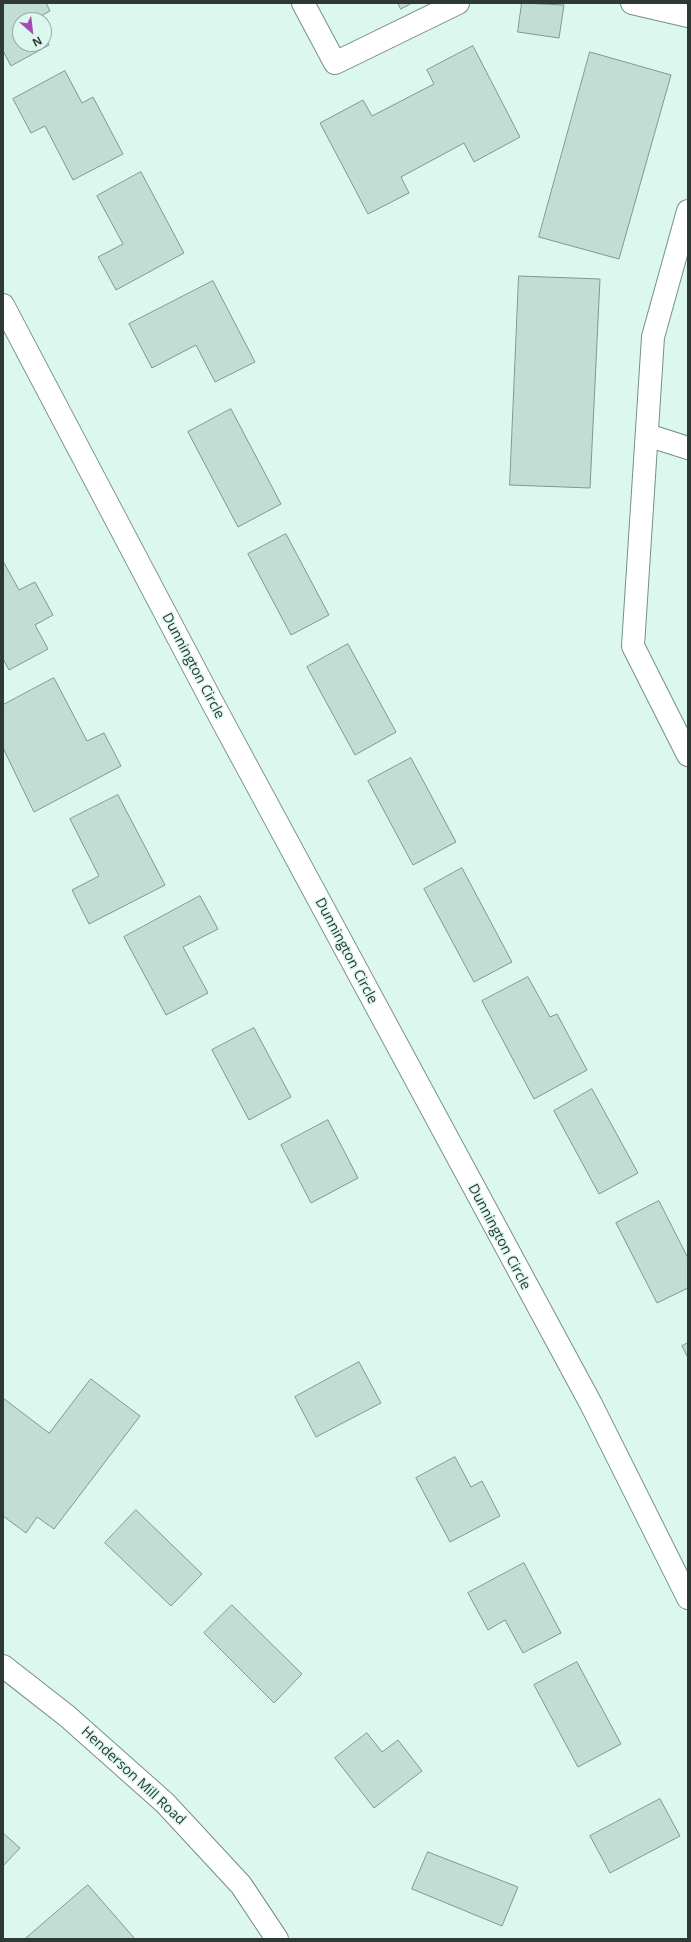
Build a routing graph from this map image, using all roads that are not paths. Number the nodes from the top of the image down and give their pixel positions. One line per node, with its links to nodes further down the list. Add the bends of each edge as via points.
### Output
1 (303, 3): 2 (street, via 335,63)
2 (458, 3)
3 (632, 3): 4 (street)
4 (688, 16)
5 (688, 211): 7 (street, via 653,337)
6 (3, 305): 10 (street, Dunnington Circle, via 223,721 591,1404)
7 (647, 435): 8 (street); 9 (street, via 634,646)
8 (688, 448)
9 (688, 755)
10 (688, 1598)
11 (3, 1666): 12 (street, Henderson Mill Road, via 67,1716 165,1803 241,1885)
12 (277, 1939)

